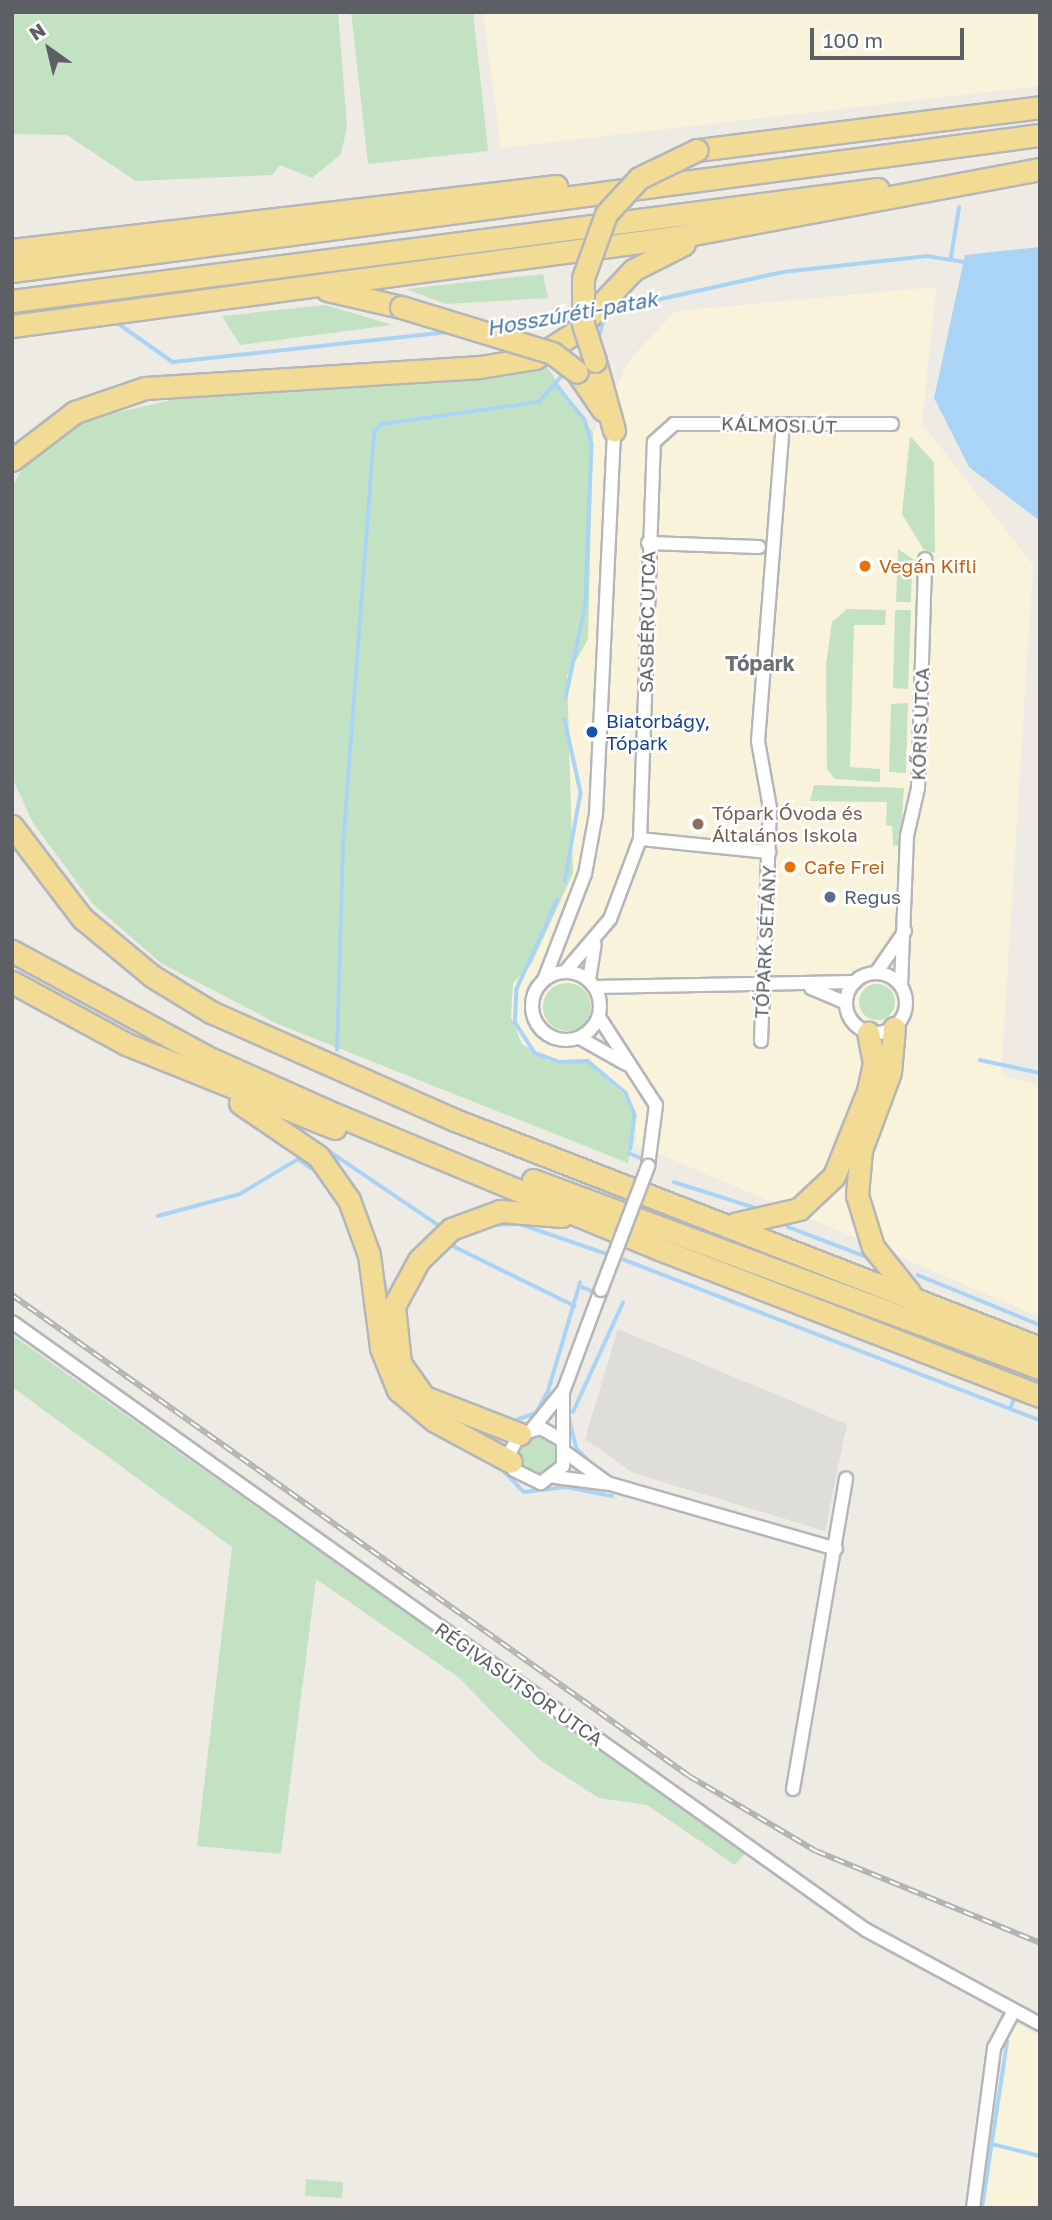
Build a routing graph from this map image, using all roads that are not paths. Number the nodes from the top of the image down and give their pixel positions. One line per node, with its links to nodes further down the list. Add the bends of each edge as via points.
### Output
1 (1040, 107): 13 (highway, bridge, via 697,150 639,178 606,214 583,278)
2 (1040, 135): 4 (highway)
3 (1040, 169): 5 (highway); 11 (highway)
4 (698, 180): 7 (highway, via 463,193); 9 (highway)
5 (738, 227): 10 (highway); 18 (highway, via 652,257 604,295 573,334 552,350 514,364 145,388 75,412)
6 (12, 242): 7 (highway)
7 (71, 243): 8 (highway)
8 (12, 250)
9 (12, 271)
10 (308, 287): 12 (highway); 13 (highway, bridge, via 401,307)
11 (12, 301)
12 (12, 326)
13 (586, 366): 17 (highway)
14 (892, 424): 15 (street, KÁLMOSI ÚT)
15 (783, 425): 16 (street, KÁLMOSI ÚT); 24 (street, TÓPARK SÉTÁNY, via 758,741 770,808)
16 (666, 428): 19 (street, SASBÉRC UTCA, via 650,453)
17 (614, 430): 31 (street, via 596,814 586,874)
18 (12, 460)
19 (648, 543): 20 (street); 23 (street, SASBÉRC UTCA)
20 (759, 547)
21 (925, 559): 25 (street, KŐRIS UTCA, via 918,788 907,836)
22 (12, 826): 49 (highway, via 82,918 152,976 211,1013 354,1079)
23 (640, 839): 24 (street); 26 (street, SASBÉRC UTCA, via 622,897)
24 (769, 852): 35 (street, TÓPARK SÉTÁNY)
25 (905, 930): 30 (street); 36 (street, KŐRIS UTCA)
26 (598, 937): 29 (street, SASBÉRC UTCA); 34 (street, SASBÉRC UTCA)
27 (12, 942): 53 (highway, via 371,1116)
28 (12, 951): 47 (highway, via 205,1056)
29 (565, 972): 31 (street); 34 (street)
30 (876, 973): 33 (street); 36 (street)
31 (544, 980): 43 (street, via 531,1009 540,1029 559,1040)
32 (12, 982): 46 (highway)
33 (855, 982): 37 (street); 39 (street)
34 (592, 984): 38 (street); 40 (street)
35 (762, 985): 37 (street); 38 (street); 44 (street, TÓPARK SÉTÁNY)
36 (901, 985): 41 (street, via 907,1005)
37 (807, 987): 39 (street)
38 (631, 990): 40 (street)
39 (846, 1003): 42 (street, via 851,1020)
40 (600, 1014): 43 (street); 45 (street)
41 (894, 1028): 42 (street); 50 (highway, via 890,1072 861,1150 857,1195 873,1247)
42 (868, 1032): 49 (highway, via 874,1063 868,1091 834,1176 799,1209)
43 (580, 1038): 45 (street)
44 (761, 1041)
45 (633, 1068): 54 (street, bridge, via 656,1105 649,1166)
46 (191, 1072): 47 (highway); 59 (highway, via 287,1129 318,1156 362,1229 381,1348 398,1390 435,1421)
47 (568, 1210): 48 (highway)
48 (595, 1222): 55 (highway); 56 (highway, via 538,1212 470,1219 434,1241 398,1296 396,1350 424,1397)
49 (729, 1224): 50 (highway)
50 (910, 1294): 52 (highway)
51 (12, 1322): 65 (street, RÉGIVASÚTSOR UTCA, via 866,1930)
52 (1040, 1348)
53 (1040, 1368)
54 (562, 1392): 56 (street); 57 (street)
55 (1040, 1396)
56 (526, 1431): 57 (street); 59 (street)
57 (561, 1439): 58 (street)
58 (565, 1452): 60 (street); 62 (street)
59 (511, 1462): 60 (street, via 533,1483)
60 (555, 1476): 62 (street)
61 (846, 1478): 63 (street)
62 (610, 1484): 63 (street)
63 (836, 1549): 64 (street)
64 (793, 1789)
65 (1013, 2013): 66 (street, RÉGIVASÚTSOR UTCA); 67 (street, via 994,2048)
66 (1040, 2024)
67 (973, 2208)

